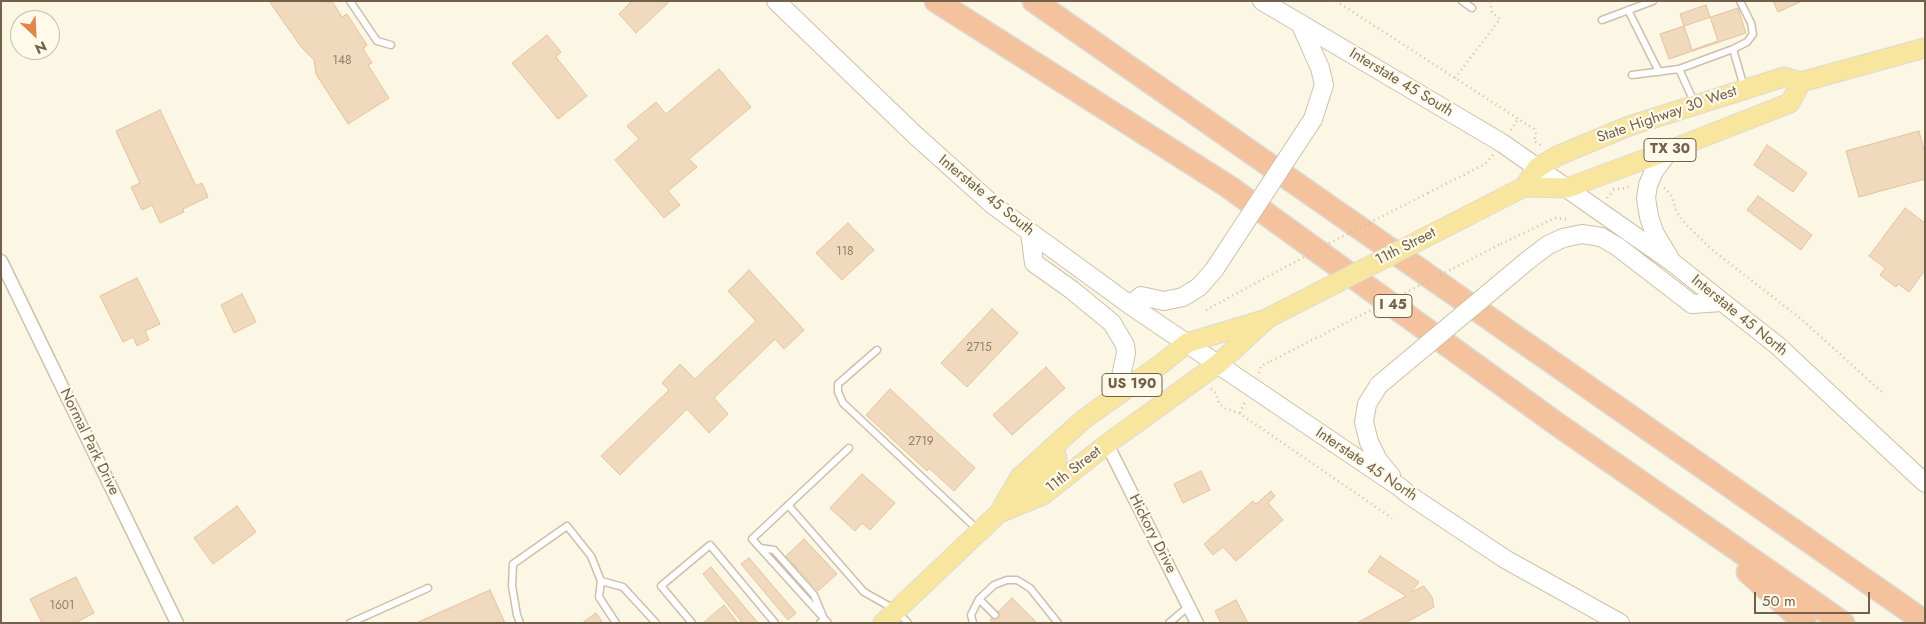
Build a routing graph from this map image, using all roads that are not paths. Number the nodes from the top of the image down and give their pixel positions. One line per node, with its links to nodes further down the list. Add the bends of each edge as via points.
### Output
1 (350, 1): 13 (lane, via 377,41)
2 (776, 1): 26 (main road, Interstate 45 South, via 915,135 992,205)
3 (936, 1): 36 (highway, I 45, via 1228,187)
4 (1034, 1): 52 (highway)
5 (1262, 1): 12 (main road, Interstate 45 South)
6 (1462, 1): 9 (lane)
7 (1653, 1): 10 (lane)
8 (1740, 1): 15 (lane, via 1753,34 1747,42)
9 (1472, 8)
10 (1628, 10): 11 (lane); 17 (lane)
11 (1602, 20)
12 (1300, 22): 23 (main road, Interstate 45 South); 30 (main road, bridge, via 1324,85 1313,119 1200,288 1183,297 1164,300 1141,296)
13 (391, 44)
14 (1925, 48): 19 (main road, State Highway 30 West / TX 30)
15 (1733, 49): 16 (lane); 20 (lane)
16 (1679, 69): 17 (lane); 21 (lane)
17 (1659, 72): 18 (lane)
18 (1632, 75)
19 (1801, 82): 20 (main road, State Highway 30 West / TX 30, via 1784,77); 22 (main road, State Highway 30 West / TX 30, via 1790,102)
20 (1745, 89): 21 (main road, State Highway 30 West / TX 30)
21 (1695, 106): 23 (main road, State Highway 30 West / TX 30, via 1629,126 1557,156)
22 (1670, 150): 25 (main road, State Highway 30 West / TX 30); 28 (main road, via 1654,171 1646,198 1655,234)
23 (1538, 168): 24 (main road, 11th Street / US 190); 25 (main road, Interstate 45 North)
24 (1524, 187): 25 (main road, State Highway 30 West / TX 30); 31 (main road, 11th Street / US 190, bridge)
25 (1567, 188): 28 (main road, Interstate 45 North)
26 (1030, 232): 30 (main road, Interstate 45 South); 35 (main road, via 1034,263 1112,323 1125,345)
27 (1, 261): 53 (street, Normal Park Drive)
28 (1672, 262): 29 (main road, Interstate 45 North)
29 (1722, 302): 40 (main road, Interstate 45 North, via 1778,346); 41 (main road, bridge, via 1692,304 1601,237 1582,234 1548,245 1379,385 1367,404 1364,422 1368,442)
30 (1130, 306): 32 (main road, Interstate 45 South)
31 (1268, 318): 32 (main road, 11th Street / US 190); 34 (main road, 11th Street)
32 (1187, 343): 34 (main road, Interstate 45 South); 35 (main road, 11th Street / US 190)
33 (877, 350): 44 (lane, via 838,384 843,403)
34 (1218, 364): 37 (main road, 11th Street / US 190); 41 (main road, Interstate 45 North)
35 (1117, 395): 39 (main road, 11th Street / US 190, via 1084,419)
36 (1554, 422): 65 (highway, via 1734,559); 66 (highway, I 45)
37 (1107, 444): 43 (main road, 11th Street / US 190, via 1043,495); 48 (street, Hickory Drive)
38 (849, 448): 42 (lane)
39 (1053, 448): 43 (main road, 11th Street / US 190, via 1020,477); 43 (main road, via 1057,458 1055,463)
40 (1925, 483)
41 (1401, 488): 64 (main road, Interstate 45 North, via 1505,558)
42 (788, 505): 50 (lane, via 864,592); 51 (lane, via 752,539)
43 (999, 513): 44 (main road, 11th Street / US 190)
44 (980, 532): 50 (main road, 11th Street / US 190)
45 (601, 581): 55 (lane, via 591,556 567,526 514,564 512,586); 56 (lane, via 599,598); 57 (lane, via 623,587)
46 (428, 588): 54 (lane)
47 (979, 599): 49 (lane); 60 (lane, via 971,615); 61 (lane, via 994,586 1007,580 1017,580 1030,588)
48 (1188, 606): 62 (lane); 63 (street, Hickory Drive)
49 (995, 615)
50 (895, 619)
51 (824, 621)
52 (1925, 622)
53 (177, 623)
54 (350, 623)
55 (520, 623)
56 (616, 623)
57 (656, 623)
58 (692, 623): 59 (lane, via 661,586 710,545)
59 (775, 623)
60 (972, 623)
61 (1058, 623)
62 (1169, 623)
63 (1197, 623)
64 (1620, 623)
65 (1805, 623)
66 (1843, 623)

